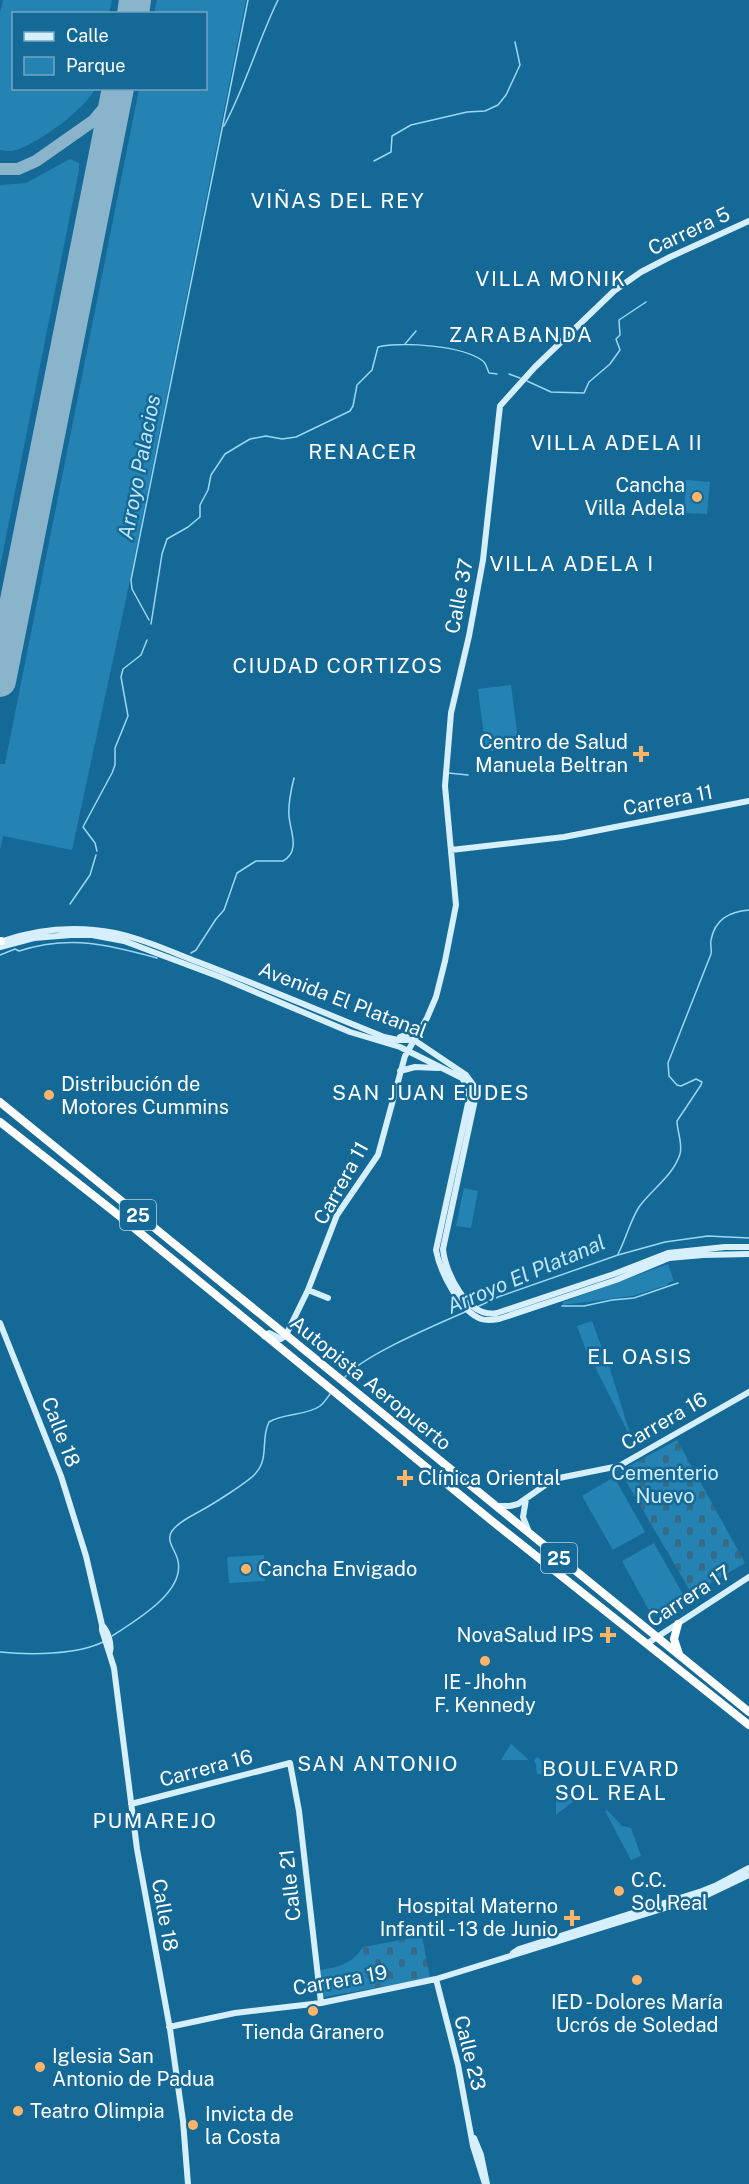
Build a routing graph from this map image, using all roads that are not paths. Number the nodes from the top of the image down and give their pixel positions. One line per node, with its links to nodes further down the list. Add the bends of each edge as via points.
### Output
1 (749, 221): 2 (main road, Carrera 5, via 670,256)
2 (614, 291): 4 (main road, Calle 37, via 525,377 498,411 483,560 451,713 445,786)
3 (749, 801): 4 (main road, Carrera 11, via 564,837)
4 (451, 850): 8 (main road, Calle 37, via 456,905 436,997)
5 (0, 942): 7 (main road, Avenida El Platanal, via 51,930 102,931 131,936)
6 (0, 947): 7 (main road, via 44,937 92,935 131,943)
7 (223, 976): 9 (main road, Avenida El Platanal); 11 (main road, Avenida El Platanal, via 351,1032)
8 (422, 1028): 9 (main road); 10 (main road, Calle 37)
9 (392, 1039): 10 (main road, Avenida El Platanal)
10 (414, 1040): 11 (main road, Calle 37); 20 (main road, Avenida El Platanal, via 466,1075 475,1089 443,1249)
11 (407, 1051): 12 (main road, Avenida El Platanal); 13 (main road, Carrera 11)
12 (442, 1068): 13 (main road); 20 (main road, Avenida El Platanal, via 462,1078 470,1093 436,1250 441,1267)
13 (400, 1071): 18 (main road, Carrera 11, via 378,1155 337,1215)
14 (0, 1102): 22 (highway, Autopista Aeropuerto / 25)
15 (1, 1123): 23 (highway, Autopista Aeropuerto / 25)
16 (749, 1247): 20 (main road, Avenida El Platanal, via 668,1253 497,1313 484,1313)
17 (749, 1254): 20 (main road, Avenida El Platanal, via 669,1258 500,1319 477,1317)
18 (308, 1290): 19 (main road); 22 (main road, Carrera 11)
19 (328, 1299)
20 (464, 1303)
21 (0, 1323): 36 (main road, Calle 18, via 61,1476 86,1556 114,1668)
22 (286, 1335): 23 (main road, via 281,1339 269,1333); 26 (highway, Autopista Aeropuerto / 25)
23 (264, 1336): 31 (highway, Autopista Aeropuerto / 25)
24 (749, 1392): 25 (main road, Carrera 16, via 619,1466 554,1479)
25 (528, 1496): 26 (main road, Carrera 16, via 514,1505); 27 (main road, via 523,1513)
26 (497, 1506): 27 (highway, Autopista Aeropuerto / 25)
27 (530, 1532): 30 (highway, Autopista Aeropuerto / 25)
28 (749, 1577): 29 (main road, Carrera 17)
29 (678, 1624): 30 (main road, Carrera 17); 32 (highway, via 674,1640)
30 (657, 1637): 31 (main road, Carrera 17); 32 (highway, Autopista Aeropuerto / 25)
31 (648, 1643): 34 (highway, Autopista Aeropuerto / 25)
32 (679, 1654): 33 (highway, Autopista Aeropuerto / 25)
33 (749, 1712)
34 (749, 1725)
35 (290, 1763): 36 (main road, Carrera 16); 41 (main road, Calle 21)
36 (130, 1804): 42 (main road, Calle 18)
37 (749, 1868): 39 (main road, Carrera 19, via 716,1886)
38 (749, 1875): 39 (main road, Carrera 19, via 706,1895)
39 (513, 1954): 40 (main road, Carrera 19)
40 (436, 1979): 41 (main road, Carrera 19); 44 (main road, Calle 23, via 478,2166)
41 (321, 2003): 42 (main road, Carrera 19)
42 (169, 2026): 43 (main road, Calle 18)
43 (188, 2184)
44 (486, 2184)

